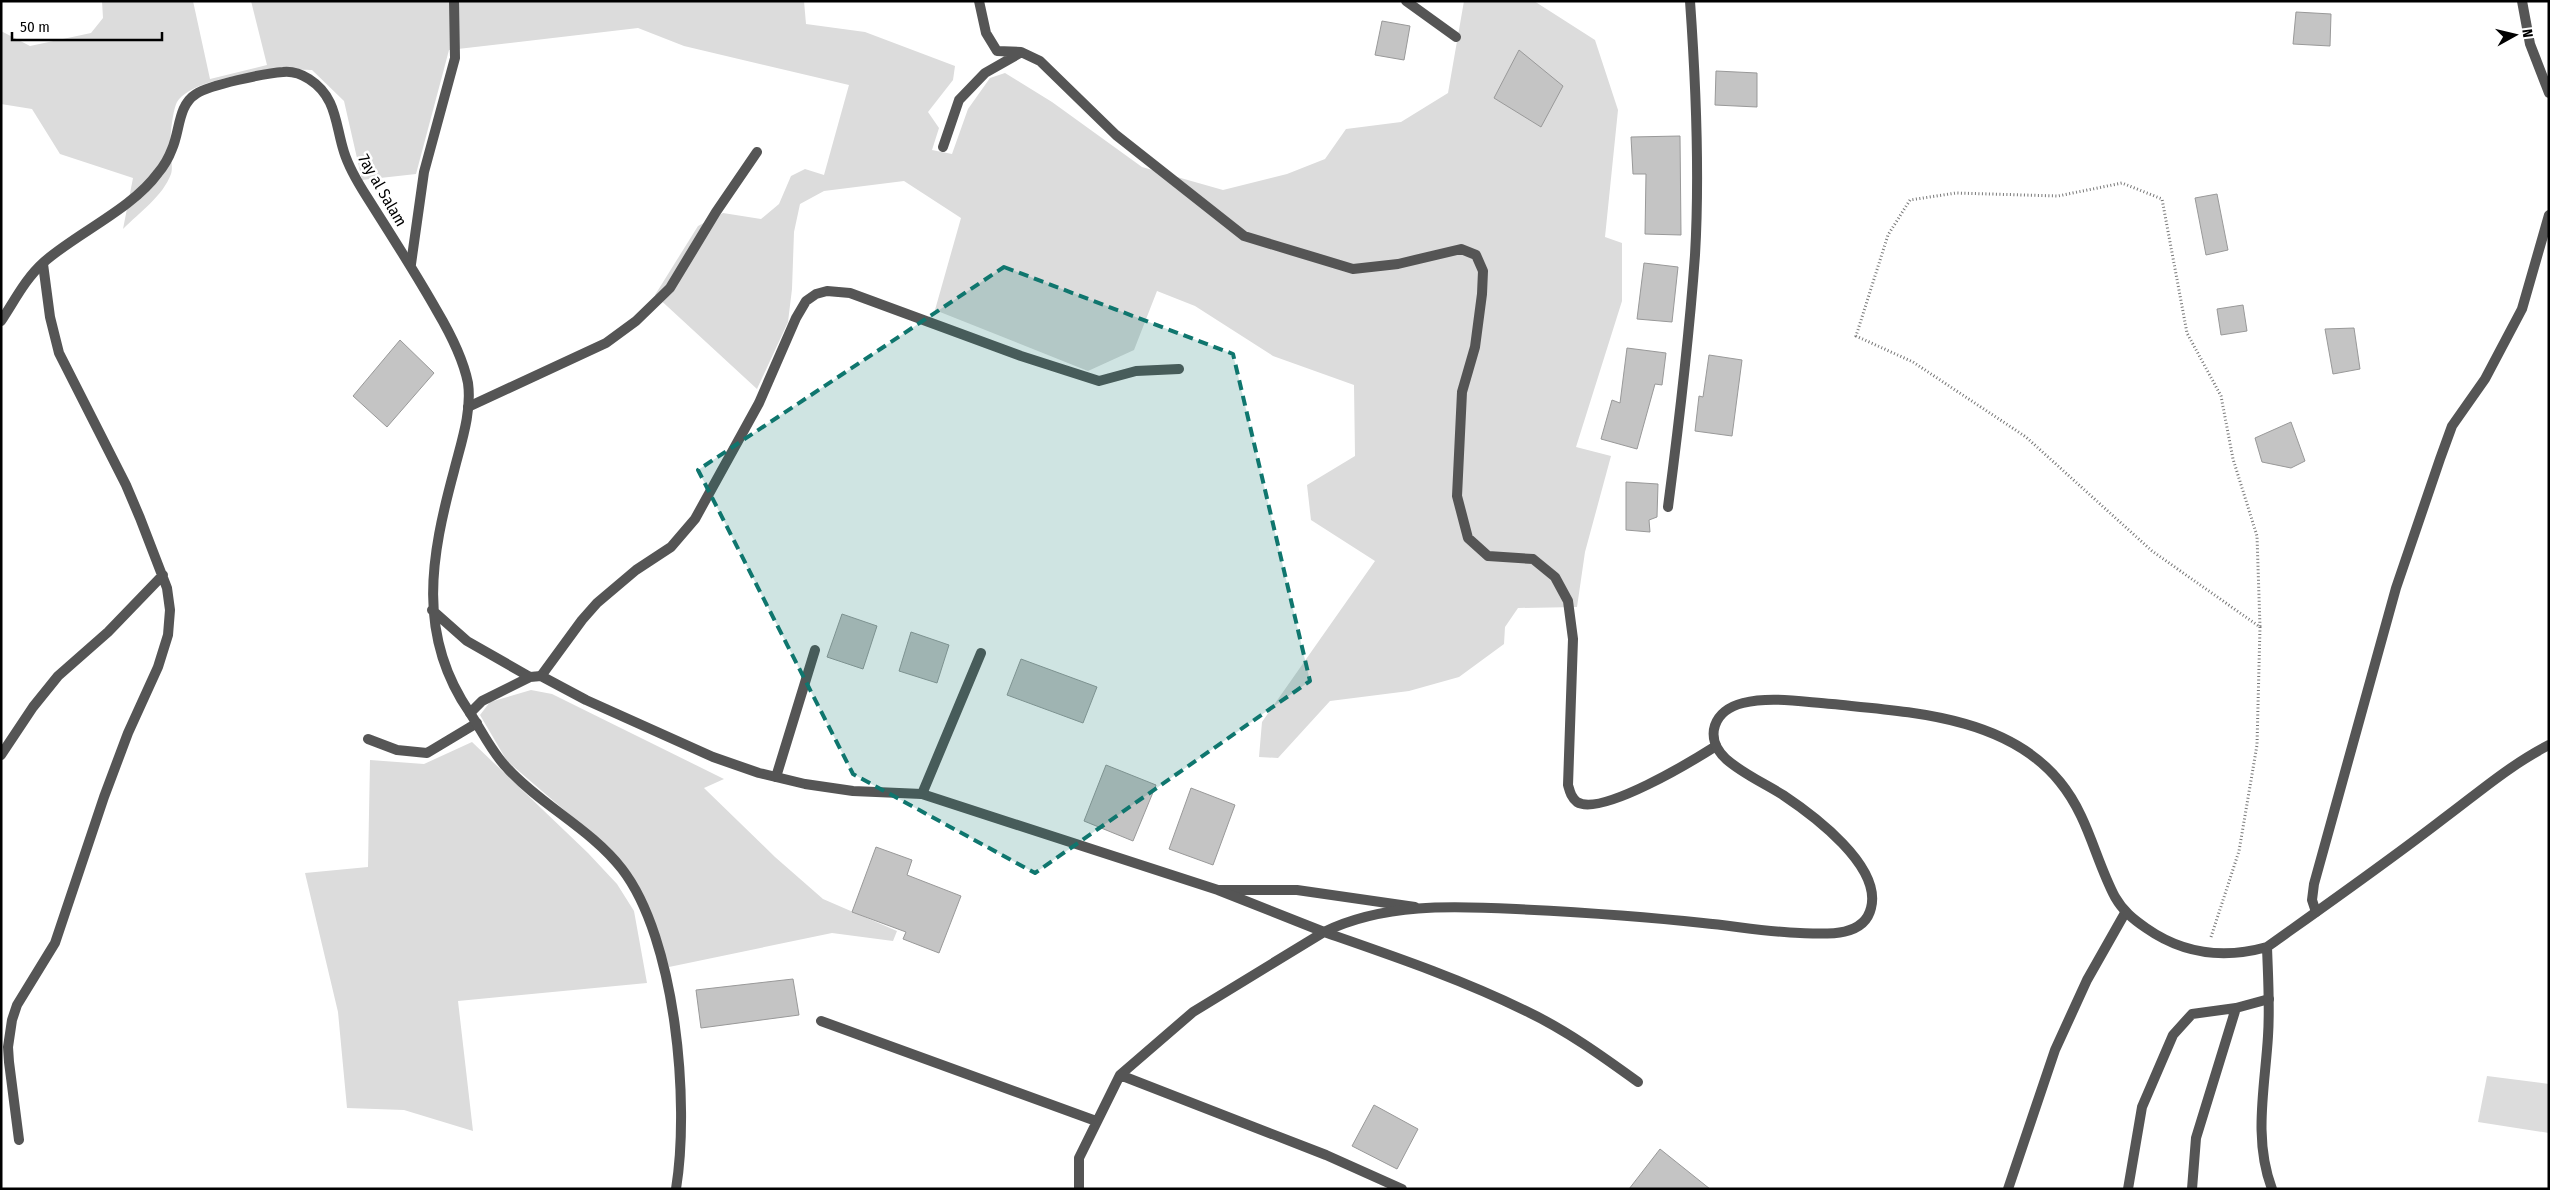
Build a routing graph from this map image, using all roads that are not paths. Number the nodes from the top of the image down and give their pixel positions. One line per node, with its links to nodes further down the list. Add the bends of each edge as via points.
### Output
1 (454, 1): 13 (street, via 455,58 424,172)
2 (978, 1): 7 (street, via 986,33 997,52)
3 (1406, 1): 6 (street)
4 (1690, 1): 17 (street, via 1697,152 1695,253)
5 (2522, 1): 8 (street, via 2530,44)
6 (1456, 37)
7 (1021, 52): 9 (street, via 984,73 958,100); 28 (street, via 1040,62 1116,135 1244,236 1353,269 1398,264 1461,249 1476,255 1482,271 1482,294 1475,347 1462,392 1457,496 1468,538 1488,556 1533,559 1555,577 1568,602 1573,640 1568,786 1571,796 1579,803 1592,805 1666,778)
8 (2549, 94)
9 (943, 146)
10 (757, 152): 16 (street, via 670,288 636,321 606,343)
11 (2549, 215): 34 (street, via 2522,309 2485,378 2452,426 2413,536 2381,639 2314,884 2312,900)
12 (42, 264): 13 (street, 7ay al Salam, via 157,175 172,149 182,111 194,95 242,80 284,72 307,78 320,87 331,102 349,164); 14 (street, 7ay al Salam, via 26,281); 18 (street, via 59,353 126,484)
13 (411, 264): 16 (street, 7ay al Salam, via 461,360 468,385)
14 (1, 321)
15 (1179, 369): 22 (street, via 1136,371 1100,381 1021,356 850,293 827,291 816,294 806,301 796,318 760,403 695,519 672,547 636,570 597,603)
16 (468, 407): 19 (street, 7ay al Salam, via 440,530)
17 (1668, 507)
18 (163, 575): 29 (street, via 108,632 58,676); 44 (street, via 170,610 168,636 158,667 128,732 55,944 17,1005 12,1020 8,1047)
19 (432, 610): 23 (street, via 467,641); 24 (street, 7ay al Salam, via 447,668)
20 (814, 650): 30 (street)
21 (980, 653): 31 (street)
22 (541, 676): 23 (street); 30 (street, via 586,700 713,757)
23 (530, 677): 24 (street, via 482,701)
24 (470, 713): 25 (street, 7ay al Salam)
25 (477, 723): 26 (street, via 427,753 397,750); 45 (street, 7ay al Salam, via 508,769 622,869 646,911 658,947 674,1020 680,1136)
26 (368, 739)
27 (2549, 745): 34 (street, via 2485,785 2444,819)
28 (1716, 746): 33 (street, via 1737,767 1804,810 1849,851 1870,883 1871,912 1863,923 1850,930 1829,934 1611,914); 35 (street, via 1715,723 1721,713 1732,706 1760,700 1910,711 1952,719 1989,733 2030,754 2061,782 2089,832)
29 (1, 755)
30 (776, 777): 31 (street, via 853,791)
31 (922, 794): 32 (street)
32 (1218, 890): 33 (street, via 1297,890); 36 (street)
33 (1423, 908): 36 (street, via 1370,915)
34 (2316, 912): 37 (street)
35 (2125, 913): 37 (street, via 2164,940 2190,950 2231,954); 48 (street, via 2087,980 2055,1050)
36 (1324, 932): 41 (street, via 1193,1012); 42 (street, via 1436,972 1528,1011 1572,1036)
37 (2268, 947): 38 (street)
38 (2269, 999): 39 (street); 51 (street, via 2261,1130)
39 (2236, 1008): 49 (street, via 2192,1014 2173,1035 2142,1107); 50 (street, via 2196,1138)
40 (821, 1021): 43 (street)
41 (1120, 1075): 43 (street); 47 (street, via 1326,1155)
42 (1638, 1082)
43 (1096, 1121): 46 (street, via 1079,1158)
44 (19, 1140)
45 (676, 1189)
46 (1079, 1189)
47 (1402, 1189)
48 (2008, 1189)
49 (2128, 1189)
50 (2192, 1189)
51 (2272, 1189)

